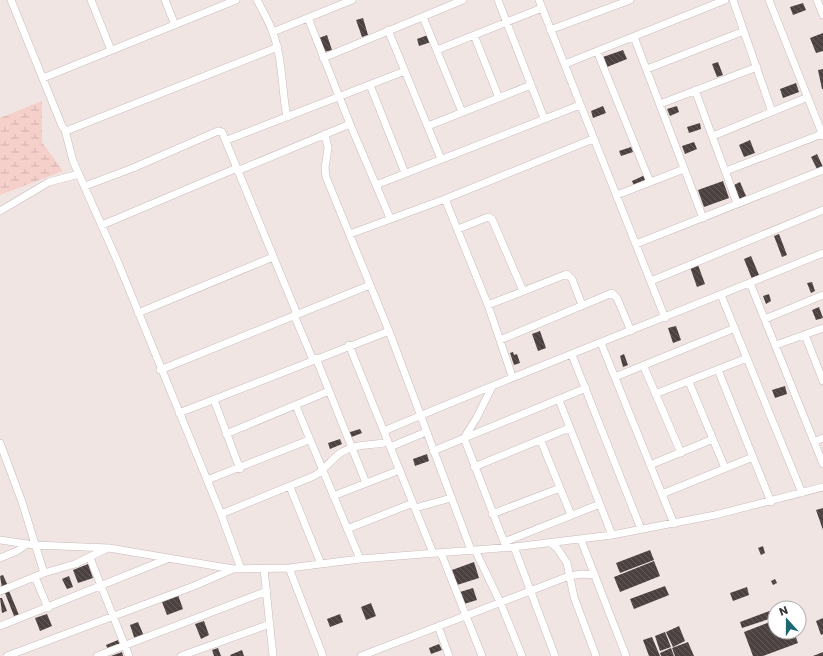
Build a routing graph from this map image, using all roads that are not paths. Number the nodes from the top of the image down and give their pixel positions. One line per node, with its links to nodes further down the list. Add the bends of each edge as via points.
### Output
1 (11, 0): 36 (street)
2 (91, 0): 28 (street)
3 (165, 0): 20 (street)
4 (236, 0): 20 (street)
5 (257, 0): 24 (street)
6 (352, 0): 18 (street)
7 (463, 0): 17 (street)
8 (498, 0): 19 (street)
9 (539, 0): 15 (street)
10 (630, 0): 22 (street)
11 (724, 0): 26 (street)
12 (733, 0): 23 (street)
13 (769, 0): 41 (street)
14 (817, 0): 16 (street)
15 (542, 8): 19 (street); 22 (street)
16 (823, 15)
17 (423, 17): 21 (street); 29 (street)
18 (308, 18): 24 (street); 31 (street)
19 (507, 22): 25 (street); 37 (street)
20 (175, 25): 28 (street)
21 (388, 30): 31 (street); 35 (street)
22 (550, 30): 32 (street)
23 (744, 31): 33 (street); 34 (street)
24 (273, 32): 27 (street)
25 (474, 35): 29 (street); 42 (street)
26 (634, 37): 30 (street); 34 (street)
27 (278, 46): 47 (street); 51 (street)
28 (111, 50): 36 (street)
29 (437, 50): 45 (street)
30 (597, 51): 32 (street); 64 (street)
31 (323, 58): 40 (street)
32 (565, 64): 44 (street)
33 (757, 67): 39 (street); 46 (street)
34 (647, 69): 43 (street)
35 (405, 71): 38 (street); 50 (street)
36 (43, 78): 51 (street)
37 (531, 84): 42 (street); 48 (street)
38 (370, 86): 40 (street); 62 (street)
39 (695, 90): 43 (street); 54 (street)
40 (338, 97): 47 (street); 49 (street)
41 (808, 97): 46 (street); 53 (street)
42 (499, 98): 45 (street)
43 (660, 104): 59 (street)
44 (580, 105): 48 (street); 55 (street)
45 (462, 112): 50 (street)
46 (772, 112): 54 (street)
47 (287, 117): 56 (street)
48 (544, 118): 57 (street)
49 (350, 124): 52 (street); 65 (street)
50 (428, 126): 57 (street)
51 (65, 130): 63 (street)
52 (325, 134): 58 (street); 76 (street, via 328,148 325,172)
53 (823, 135): 61 (street)
54 (713, 136): 61 (street)
55 (593, 139): 67 (street); 68 (street)
56 (227, 140): 58 (street); 66 (street, via 224,133 218,131)
57 (441, 159): 62 (street)
58 (237, 169): 74 (street); 79 (street)
59 (684, 169): 64 (street); 73 (street)
60 (823, 170): 69 (street)
61 (726, 171): 69 (street)
62 (405, 172): 65 (street)
63 (79, 174): 66 (street); 71 (street, via 49,182)
64 (650, 182): 67 (street)
65 (376, 185): 72 (street)
66 (85, 186): 74 (street)
67 (617, 195): 77 (street)
68 (445, 199): 72 (street); 75 (street)
69 (737, 203): 73 (street)
70 (823, 210): 80 (street)
71 (0, 211)
72 (390, 218): 76 (street)
73 (703, 218): 77 (street)
74 (102, 225): 88 (street)
75 (458, 229): 83 (street, via 488,217 492,220); 86 (street)
76 (350, 234): 82 (street)
77 (636, 244): 80 (street)
78 (823, 253): 81 (street)
79 (272, 257): 88 (street); 89 (street)
80 (651, 281): 90 (street)
81 (750, 284): 84 (street); 91 (street)
82 (370, 285): 89 (street); 94 (street)
83 (522, 291): 86 (street); 87 (street, via 567,274 572,279)
84 (721, 295): 90 (street); 92 (street)
85 (823, 295): 91 (street)
86 (488, 304): 97 (street)
87 (582, 306): 95 (street, via 614,294); 97 (street)
88 (138, 313): 105 (street)
89 (295, 315): 103 (street); 105 (street)
90 (665, 318): 95 (street)
91 (765, 319): 100 (street)
92 (735, 328): 102 (street); 104 (street)
93 (823, 328): 96 (street)
94 (389, 330): 99 (street); 119 (street)
95 (631, 330): 98 (street)
96 (805, 335): 100 (street); 109 (street)
97 (500, 340): 107 (street)
98 (601, 343): 101 (street); 108 (street)
99 (349, 345): 103 (street); 121 (street)
100 (776, 345): 129 (street)
101 (572, 355): 107 (street); 112 (street)
102 (748, 358): 106 (street); 149 (street)
103 (314, 359): 113 (street); 115 (street)
104 (644, 366): 108 (street); 114 (street)
105 (160, 370): 118 (street)
106 (718, 370): 110 (street); 136 (street)
107 (512, 376): 111 (street)
108 (615, 377): 138 (street)
109 (823, 381)
110 (689, 382): 114 (street); 126 (street)
111 (492, 387): 119 (street); 124 (street, via 479,415)
112 (586, 388): 116 (street); 161 (street)
113 (329, 391): 117 (street); 132 (street)
114 (655, 394): 134 (street)
115 (214, 400): 118 (street); 123 (street)
116 (559, 400): 120 (street); 124 (street)
117 (296, 406): 123 (street); 127 (street)
118 (179, 413): 144 (street)
119 (421, 415): 121 (street); 122 (street)
120 (569, 428): 128 (street); 154 (street)
121 (384, 431): 131 (street)
122 (426, 432): 131 (street); 133 (street)
123 (226, 434): 140 (street)
124 (464, 438): 133 (street); 139 (street)
125 (823, 438): 129 (street)
126 (713, 439): 134 (street); 141 (street)
127 (309, 440): 140 (street); 143 (street)
128 (541, 441): 139 (street); 147 (street)
129 (814, 442): 137 (street)
130 (0, 443): 135 (street)
131 (389, 444): 132 (street); 142 (street)
132 (351, 447): 143 (street, via 336,456); 145 (street)
133 (432, 450): 152 (street)
134 (681, 453): 138 (street)
135 (2, 456): 166 (street, via 22,502)
136 (753, 457): 141 (street); 153 (street)
137 (823, 464)
138 (650, 465): 150 (street)
139 (474, 467): 157 (street)
140 (240, 468): 144 (street)
141 (725, 468): 150 (street)
142 (400, 470): 145 (street); 155 (street)
143 (322, 471): 146 (street); 151 (street)
144 (207, 480): 156 (street)
145 (366, 483): 151 (street)
146 (290, 487): 156 (street); 177 (street)
147 (560, 488): 157 (street); 158 (street)
148 (823, 488): 149 (street)
149 (802, 493): 153 (street)
150 (662, 494): 159 (street)
151 (333, 496): 160 (street)
152 (451, 498): 155 (street); 170 (street)
153 (772, 502): 159 (street)
154 (600, 504): 158 (street); 162 (street)
155 (414, 506): 160 (street); 171 (street)
156 (221, 514): 179 (street)
157 (492, 514): 167 (street)
158 (570, 515): 167 (street)
159 (674, 524): 161 (street)
160 (347, 529): 176 (street)
161 (641, 529): 162 (street)
162 (612, 535): 164 (street)
163 (0, 540): 166 (street)
164 (581, 540): 165 (street); 182 (street)
165 (551, 543): 168 (street); 183 (street, via 564,558)
166 (30, 544): 169 (street); 173 (street); 181 (street)
167 (505, 545): 168 (street); 170 (street)
168 (514, 547): 188 (street)
169 (109, 548): 174 (street); 175 (street)
170 (473, 550): 172 (street); 189 (street)
171 (433, 553): 172 (street); 176 (street)
172 (441, 553): 192 (street)
173 (0, 558)
174 (90, 558): 181 (street); 185 (street)
175 (167, 559): 179 (street); 185 (street)
176 (360, 559): 177 (street)
177 (321, 564): 178 (street)
178 (289, 568): 180 (street); 202 (street)
179 (237, 569): 180 (street); 191 (street)
180 (264, 569): 187 (street)
181 (44, 573): 184 (street)
182 (594, 575): 183 (street); 209 (street)
183 (569, 576): 188 (street); 208 (street)
184 (35, 577): 186 (street); 190 (street)
185 (102, 586): 190 (street); 191 (street)
186 (0, 591)
187 (267, 592): 193 (street); 196 (street)
188 (530, 592): 189 (street); 207 (street)
189 (501, 604): 192 (street); 206 (street)
190 (48, 608): 194 (street)
191 (113, 615): 196 (street); 198 (street)
192 (466, 617): 195 (street); 205 (street)
193 (270, 624): 197 (street); 201 (street)
194 (0, 626)
195 (438, 626): 203 (street); 204 (street)
196 (125, 645): 199 (street); 200 (street)
197 (271, 655)
198 (7, 656)
199 (97, 656)
200 (129, 656)
201 (181, 656)
202 (323, 656)
203 (361, 656)
204 (450, 656)
205 (482, 656)
206 (522, 656)
207 (555, 656)
208 (596, 656)
209 (626, 656)

